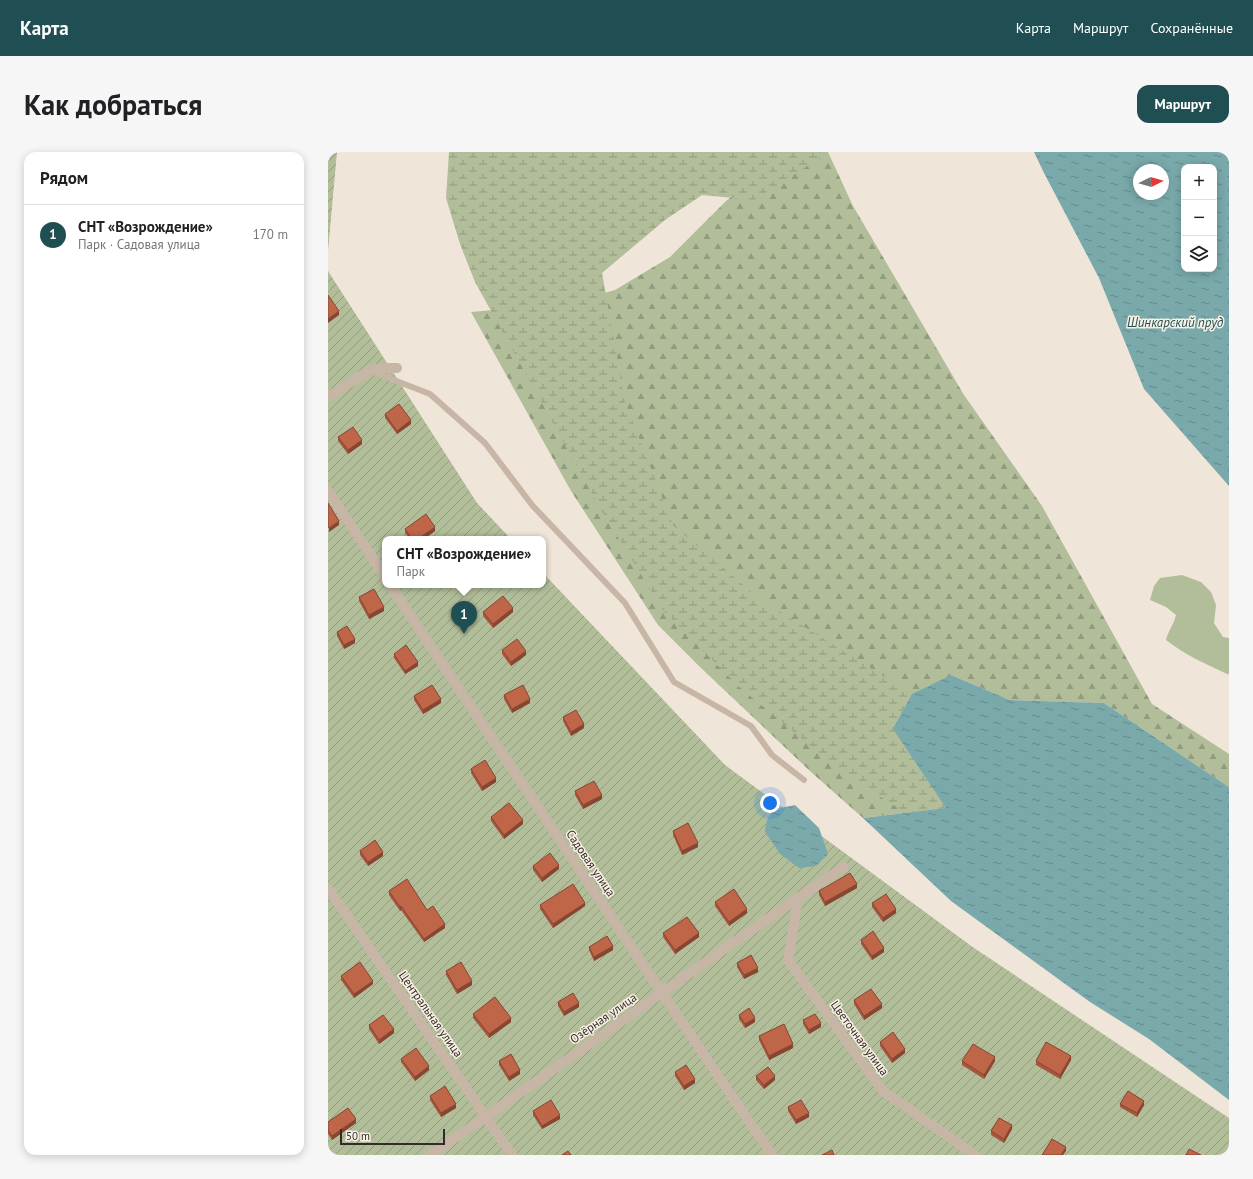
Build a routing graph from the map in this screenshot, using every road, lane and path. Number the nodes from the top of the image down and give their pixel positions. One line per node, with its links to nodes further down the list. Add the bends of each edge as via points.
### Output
1 (397, 368): 2 (street)
2 (370, 370): 3 (street); 7 (lane, via 430,394 485,443 532,505 625,603 674,682 751,726 772,755)
3 (328, 397)
4 (328, 491): 5 (street)
5 (382, 572)
6 (392, 588): 11 (street, Садовая улица)
7 (804, 780)
8 (844, 867): 10 (street, Озёрная улица)
9 (328, 888): 12 (street, Центральная улица)
10 (795, 900): 11 (street, Озёрная улица); 16 (street, Цветочная улица, via 788,960 883,1091)
11 (662, 993): 12 (street, Озёрная улица); 15 (street, Садовая улица)
12 (486, 1117): 13 (street, Озёрная улица); 14 (street, Центральная улица)
13 (430, 1155)
14 (512, 1155)
15 (772, 1155)
16 (975, 1155)

